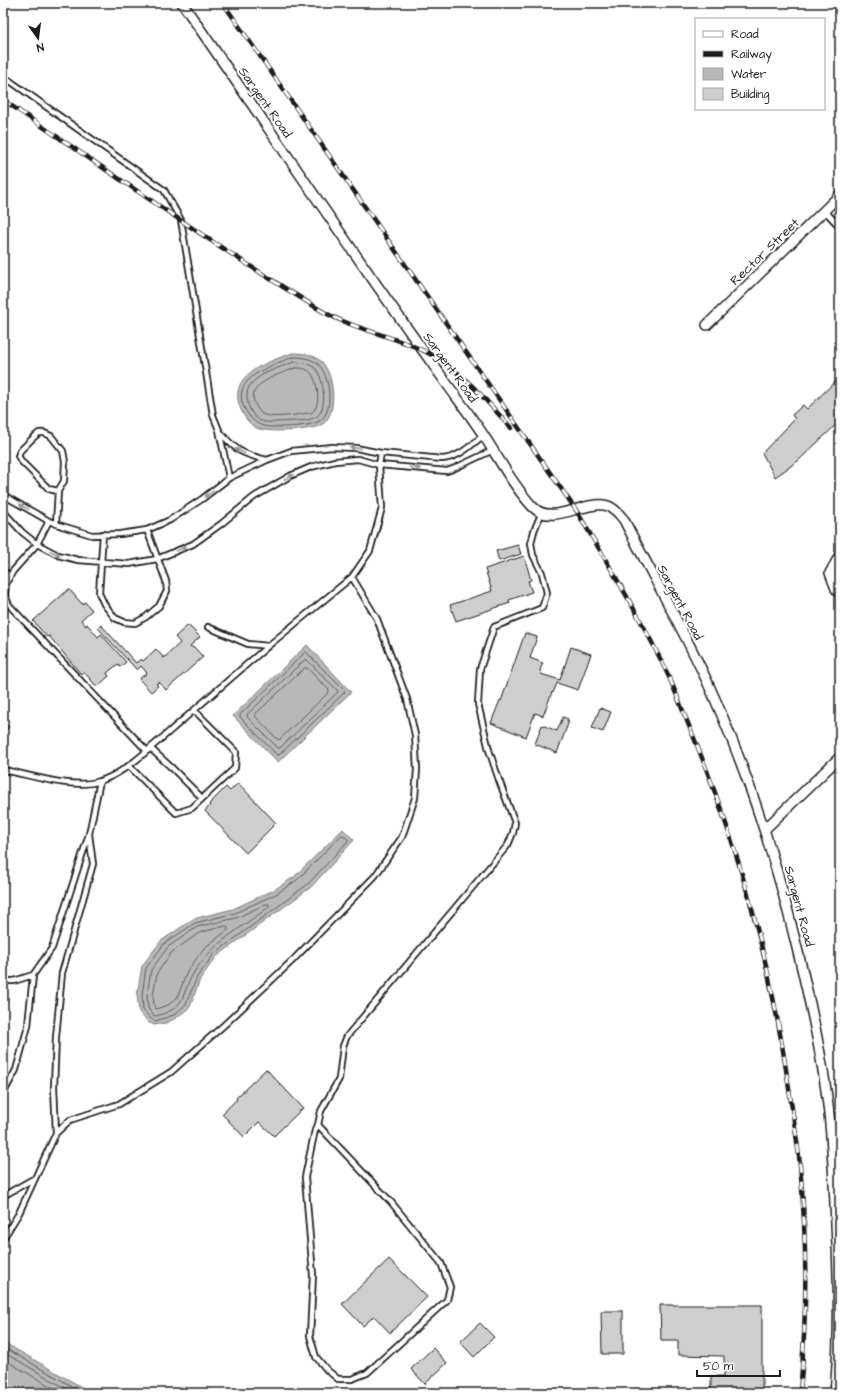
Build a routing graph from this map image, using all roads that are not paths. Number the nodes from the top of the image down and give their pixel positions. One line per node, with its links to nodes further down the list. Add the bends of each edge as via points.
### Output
1 (182, 3): 8 (street, Sargent Road, via 422,350)
2 (3, 76): 7 (lane, via 164,190 181,220 213,415)
3 (840, 195): 4 (street, Rector Street)
4 (824, 210): 5 (lane); 6 (street, Rector Street)
5 (840, 226)
6 (707, 325)
7 (219, 430): 11 (lane, one-way to 7, via 252,457 232,446); 13 (lane)
8 (484, 435): 9 (street, Sargent Road); 10 (lane, via 458,456 450,459)
9 (493, 450): 12 (lane, one-way to 9, via 448,471); 17 (street, Sargent Road, via 523,495)
10 (381, 453): 11 (lane, one-way to 11, via 332,447 291,451); 12 (lane)
11 (267, 460): 13 (lane)
12 (379, 464): 24 (lane, one-way to 12, via 193,544 254,497 311,467 358,459); 28 (lane, via 382,508 370,551)
13 (229, 478): 20 (lane, one-way to 20, via 186,510)
14 (58, 491): 14 (lane, via 64,481 62,451 50,436 44,432 39,433 18,456 49,490); 19 (lane)
15 (3, 495): 18 (lane, one-way to 15)
16 (3, 511): 22 (lane)
17 (541, 514): 39 (street, Sargent Road, via 608,506 624,520 706,679); 44 (lane, via 531,543 547,593 542,608 494,627 480,669 478,704 489,750 515,823 513,833 508,845 347,1036 343,1046 339,1079 321,1110)
18 (49, 521): 19 (lane); 22 (lane)
19 (56, 524): 21 (lane, via 92,535)
20 (147, 530): 21 (lane); 24 (lane)
21 (103, 534): 25 (lane)
22 (37, 544): 25 (lane, one-way to 25, via 58,555); 27 (lane)
23 (840, 555): 29 (street, via 830,573)
24 (157, 559): 25 (lane, via 129,564); 25 (lane, via 166,581 167,591 159,606 135,623 115,618 104,604 99,593)
25 (102, 562)
26 (3, 571): 27 (lane)
27 (10, 576): 33 (lane, via 6,583 5,595 9,605)
28 (352, 577): 31 (lane); 45 (lane, via 377,619 406,699 415,735 415,798 402,837 374,876 294,960 171,1072 118,1104 70,1120)
29 (840, 593)
30 (208, 627): 31 (lane, via 248,644)
31 (268, 646): 32 (lane)
32 (195, 711): 33 (lane); 38 (lane, via 236,752 235,768)
33 (149, 750): 35 (lane); 38 (lane, via 172,768)
34 (840, 757): 39 (street)
35 (129, 766): 37 (lane); 38 (lane, via 176,813 192,808)
36 (3, 770): 37 (lane, via 74,784)
37 (100, 781): 40 (lane)
38 (202, 798)
39 (765, 829): 49 (street, Sargent Road, via 806,983 829,1113 838,1255 839,1317)
40 (88, 834): 41 (lane, via 52,948); 45 (lane, via 93,864 62,973 54,1087)
41 (33, 975): 42 (lane, via 14,981); 43 (lane, via 28,1026 16,1070)
42 (3, 981)
43 (3, 1094)
44 (318, 1125): 44 (lane, via 305,1177 313,1276 310,1336 316,1357 327,1370 338,1379 352,1379 367,1373 447,1300 450,1287 441,1263 431,1250 391,1202)
45 (56, 1133): 46 (lane)
46 (35, 1178): 47 (lane); 48 (lane, via 19,1213)
47 (3, 1196)
48 (3, 1239)
49 (835, 1393)

